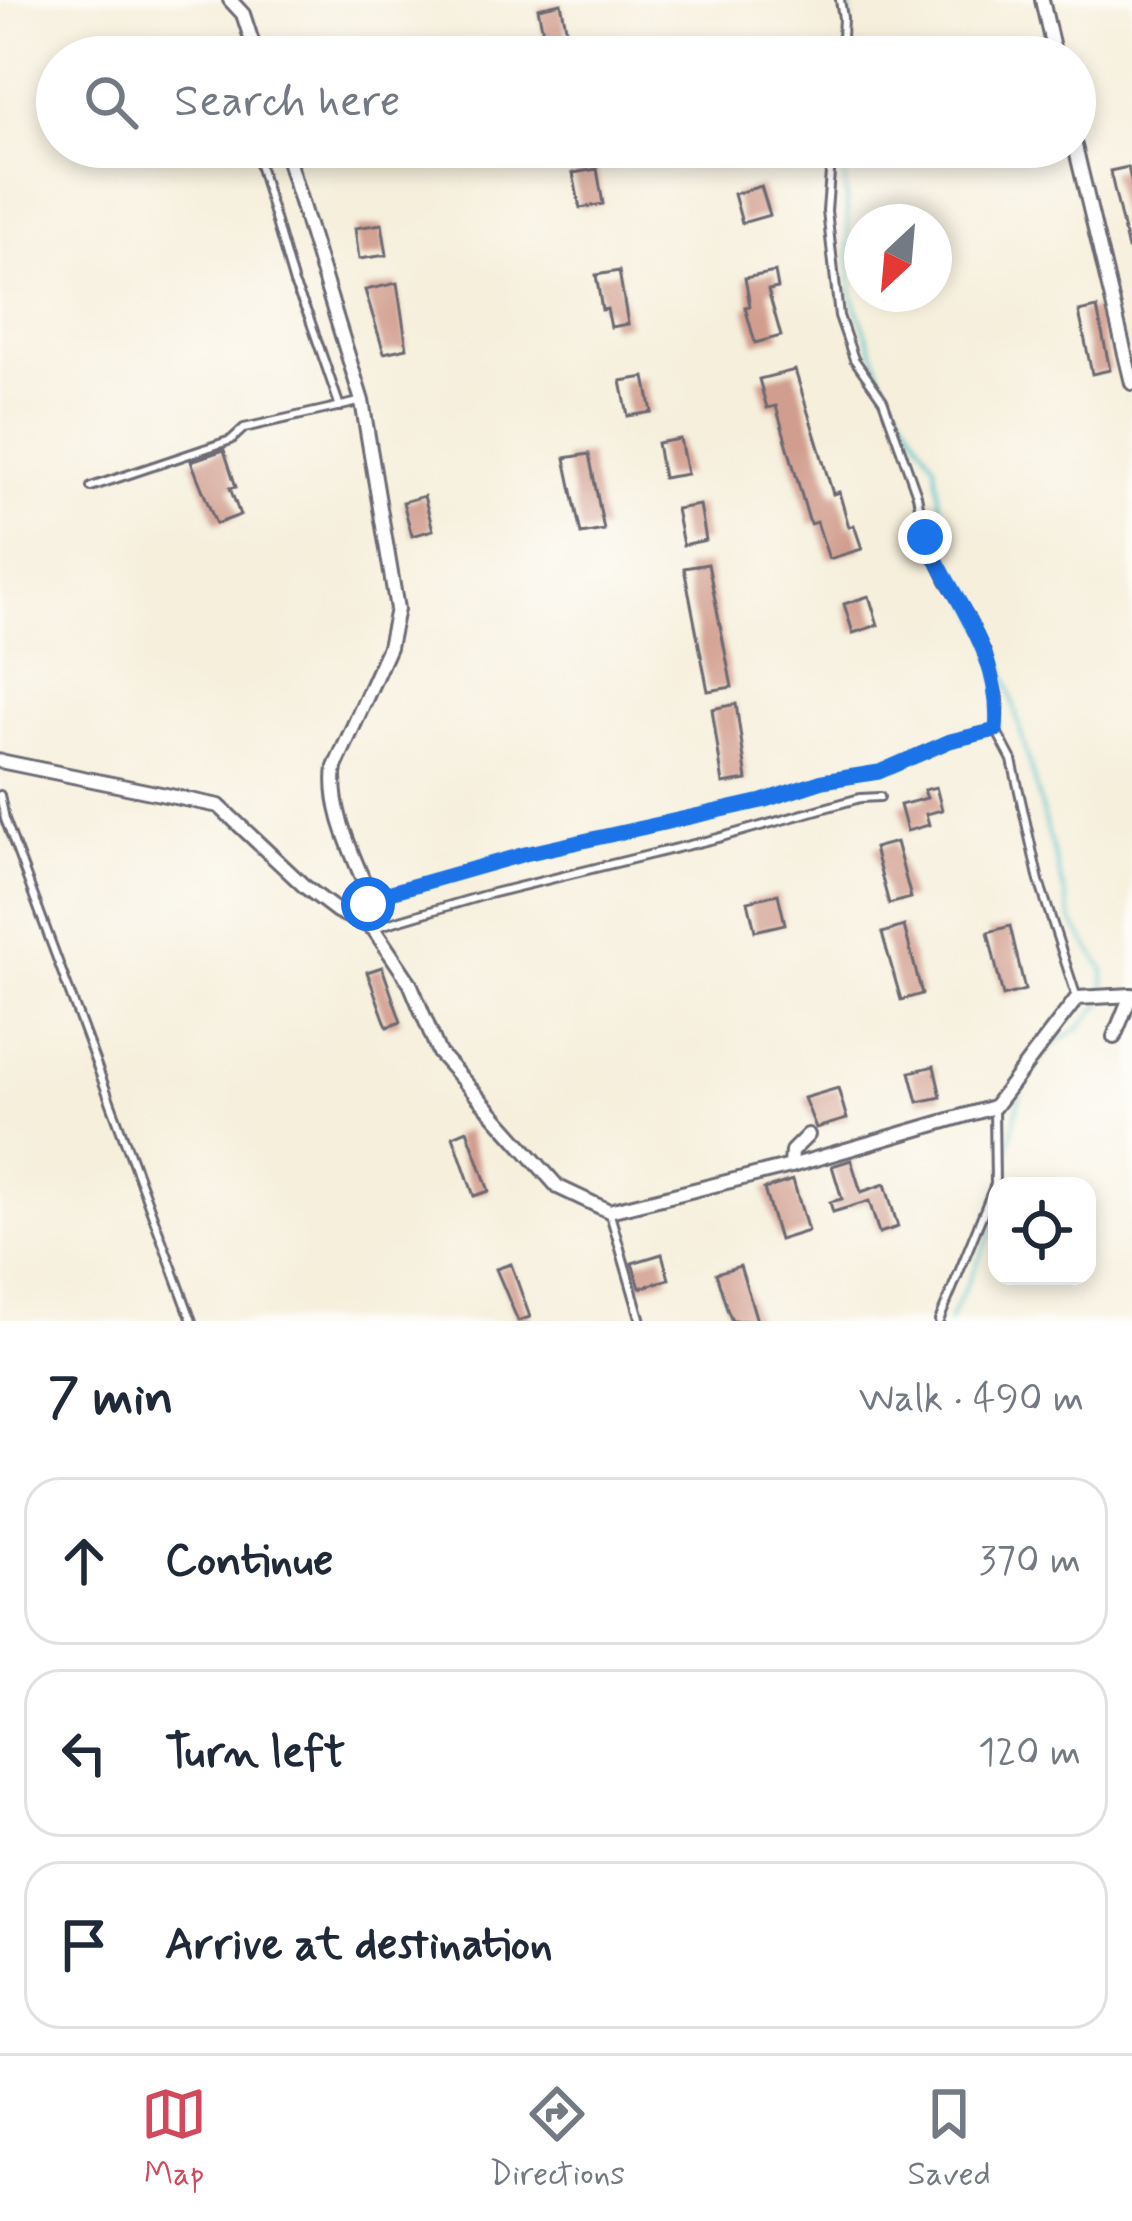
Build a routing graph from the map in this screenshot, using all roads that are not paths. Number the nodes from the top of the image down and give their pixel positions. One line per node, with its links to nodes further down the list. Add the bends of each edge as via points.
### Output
1 (230, 0): 4 (street)
2 (840, 0): 5 (lane)
3 (1042, 0): 6 (street)
4 (250, 36)
5 (843, 36)
6 (1050, 36)
7 (260, 168): 15 (lane)
8 (290, 168): 14 (street)
9 (830, 168): 17 (lane, via 839,316 854,359 883,400 925,537 986,652 999,701)
10 (1080, 168): 11 (street)
11 (1115, 318): 12 (street); 13 (street)
12 (1132, 330)
13 (1132, 383)
14 (362, 401): 15 (lane); 21 (street, via 397,610 332,787)
15 (340, 407): 16 (lane, via 244,428 231,440)
16 (92, 488)
17 (996, 730): 21 (lane, via 879,772); 24 (lane, via 1012,760)
18 (0, 761): 22 (street, via 219,806 304,886)
19 (0, 795): 30 (lane)
20 (880, 797): 22 (lane)
21 (370, 898): 22 (lane)
22 (373, 928): 29 (street, via 452,1069 558,1187)
23 (1128, 995): 24 (street); 25 (street)
24 (1077, 998): 26 (street)
25 (1114, 1036)
26 (994, 1107): 28 (street); 32 (lane, via 995,1184)
27 (808, 1135): 28 (street, via 792,1150)
28 (791, 1166): 29 (street)
29 (609, 1211): 31 (lane)
30 (192, 1321)
31 (641, 1321)
32 (939, 1321)

